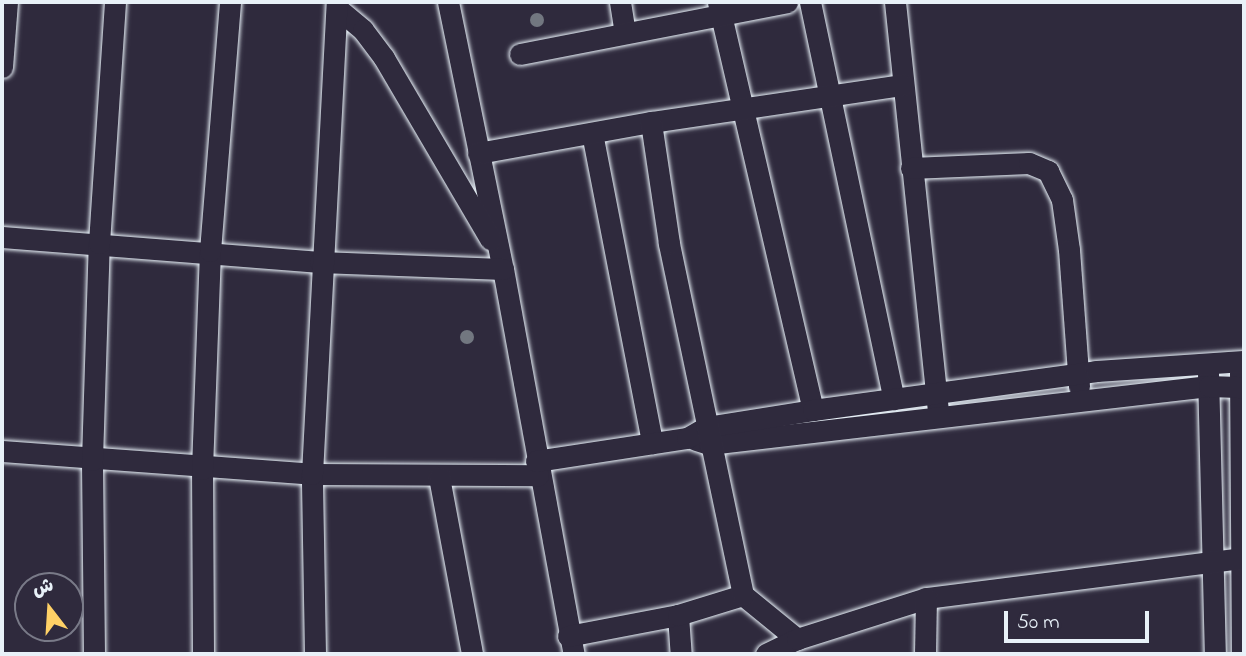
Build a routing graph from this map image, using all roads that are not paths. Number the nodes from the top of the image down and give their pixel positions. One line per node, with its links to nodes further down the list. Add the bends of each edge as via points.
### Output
1 (7, 2): 13 (street)
2 (115, 2): 22 (street)
3 (230, 2): 23 (street)
4 (448, 2): 19 (street)
5 (620, 2): 11 (street)
6 (787, 2): 10 (street)
7 (810, 2): 15 (street)
8 (895, 2): 14 (street)
9 (337, 5): 24 (street, via 384,58); 25 (street)
10 (720, 8): 11 (street); 16 (street)
11 (625, 33): 12 (street)
12 (520, 54)
13 (2, 67)
14 (902, 85): 15 (street); 20 (street)
15 (828, 96): 16 (street); 32 (street)
16 (741, 110): 17 (street); 34 (street)
17 (651, 121): 18 (street); 36 (street, via 669,243)
18 (592, 132): 19 (street); 37 (street)
19 (478, 153): 24 (street)
20 (911, 168): 28 (street, via 1029,163 1048,171 1062,200); 31 (street)
21 (2, 237): 22 (street)
22 (99, 243): 23 (street); 39 (street)
23 (210, 251): 25 (street); 41 (street)
24 (500, 259): 25 (street); 40 (street)
25 (320, 262): 42 (street)
26 (1206, 361): 27 (street); 28 (street); 29 (street)
27 (1242, 361): 30 (street)
28 (1077, 374): 31 (street); 33 (street)
29 (1209, 386): 30 (street); 33 (street); 45 (street)
30 (1242, 387): 44 (street)
31 (937, 394): 32 (street); 35 (street)
32 (894, 399): 34 (street)
33 (1081, 401): 35 (street)
34 (813, 410): 36 (street)
35 (939, 417): 36 (street)
36 (708, 435): 37 (street); 46 (street)
37 (652, 443): 40 (street)
38 (2, 451): 39 (street)
39 (92, 460): 41 (street); 51 (street)
40 (537, 468): 43 (street); 50 (street)
41 (202, 469): 42 (street); 52 (street)
42 (312, 474): 43 (street); 53 (street)
43 (439, 477): 54 (street)
44 (1244, 558): 45 (street); 59 (street)
45 (1213, 560): 47 (street); 58 (street)
46 (743, 595): 48 (street); 49 (street)
47 (926, 598): 49 (street); 57 (street)
48 (678, 615): 50 (street); 55 (street)
49 (797, 639): 56 (street)
50 (571, 645)
51 (94, 654)
52 (203, 654)
53 (314, 654)
54 (472, 654)
55 (681, 654)
56 (766, 654)
57 (925, 654)
58 (1215, 654)
59 (1242, 654)

